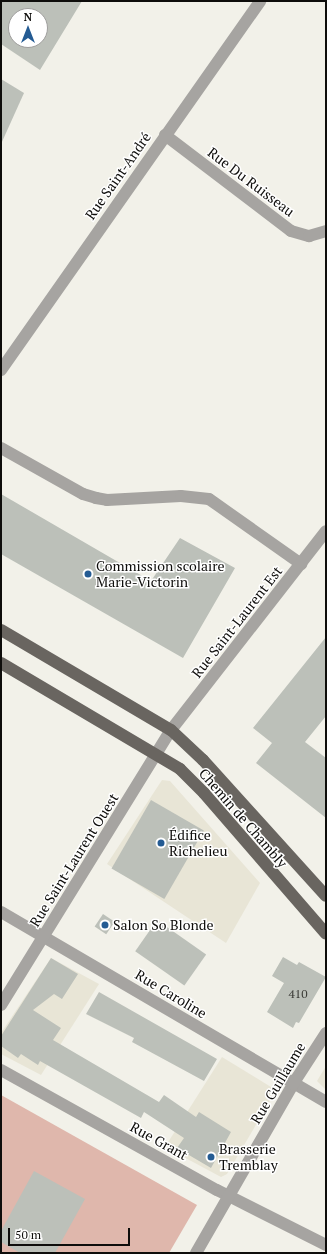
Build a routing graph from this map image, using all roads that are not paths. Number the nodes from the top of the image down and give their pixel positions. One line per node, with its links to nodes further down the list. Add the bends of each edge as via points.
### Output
1 (260, 1): 2 (street, Rue Saint-André)
2 (165, 135): 3 (street, Rue Du Ruisseau, via 291,231 309,236); 4 (street, Rue Saint-André)
3 (326, 231)
4 (1, 370)
5 (1, 448): 7 (street, via 83,494 96,498 107,500 181,496 209,499)
6 (326, 531): 7 (street, Rue Saint-Laurent Est)
7 (301, 564): 10 (street, Rue Saint-Laurent Est)
8 (1, 630): 10 (main road, Chemin de Chambly)
9 (1, 663): 11 (main road, Chemin de Chambly)
10 (171, 730): 11 (street, Rue Saint-Laurent Ouest); 12 (main road, Chemin de Chambly, via 203,760)
11 (157, 754): 14 (main road, Chemin de Chambly, via 180,769 204,793); 15 (street, Rue Saint-Laurent Ouest)
12 (326, 896)
13 (1, 912): 15 (street, Rue Caroline)
14 (326, 934)
15 (44, 937): 16 (street, Rue Saint-Laurent Ouest); 19 (street, Rue Caroline)
16 (1, 1005)
17 (326, 1033): 19 (street, Rue Guillaume)
18 (1, 1070): 21 (street, Rue Grant)
19 (293, 1084): 20 (street, Rue Caroline); 21 (street, Rue Guillaume)
20 (326, 1102)
21 (229, 1196): 22 (street, Rue Grant); 23 (street, Rue Guillaume)
22 (326, 1245)
23 (196, 1253)

